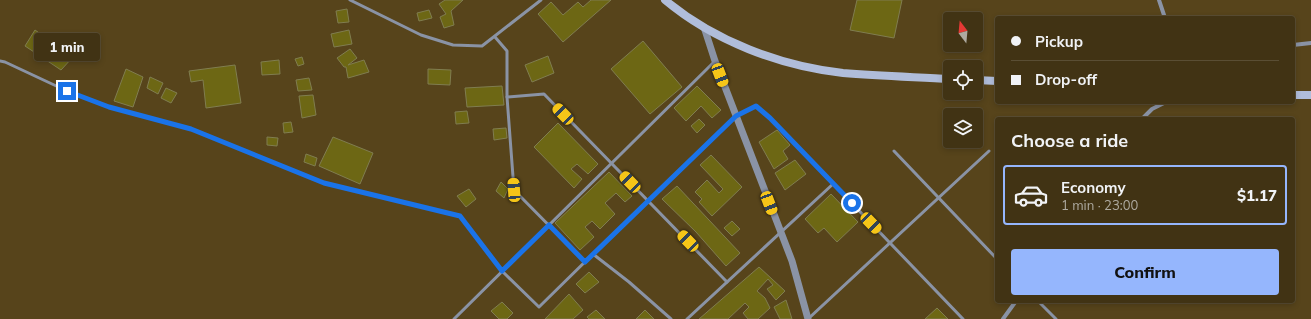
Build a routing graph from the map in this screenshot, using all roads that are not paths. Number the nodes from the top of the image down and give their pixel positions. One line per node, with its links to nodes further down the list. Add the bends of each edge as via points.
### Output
1 (350, 0): 7 (lane, via 421,35 452,45 482,46)
2 (541, 0): 7 (lane)
3 (664, 0): 6 (main road)
4 (1159, 0): 5 (street)
5 (1163, 16)
6 (704, 27): 11 (street); 12 (main road, via 737,44 807,67)
7 (495, 37): 17 (lane, via 506,51)
8 (1311, 43): 9 (street)
9 (1295, 45)
10 (0, 61): 33 (lane, via 109,107 191,129 324,183 460,216)
11 (715, 61): 19 (street); 23 (lane)
12 (943, 79)
13 (983, 80): 14 (main road)
14 (995, 81)
15 (1295, 95): 16 (main road)
16 (1311, 95)
17 (507, 97): 23 (lane, via 544,94); 27 (lane, via 514,190)
18 (1162, 104): 20 (street)
19 (736, 116): 24 (lane, via 756,106); 26 (lane); 28 (street)
20 (1144, 117)
21 (894, 151): 25 (lane)
22 (989, 151): 25 (lane)
23 (612, 163): 26 (lane); 27 (lane)
24 (833, 184): 28 (lane); 29 (lane)
25 (939, 198): 29 (lane); 31 (lane)
26 (648, 201): 30 (lane); 34 (lane)
27 (549, 225): 32 (lane); 33 (lane)
28 (780, 232): 34 (lane); 40 (street, via 792,260)
29 (890, 243): 40 (lane); 41 (lane)
30 (593, 254): 32 (lane); 38 (lane)
31 (995, 257)
32 (585, 262): 33 (lane, via 539,307)
33 (502, 271): 37 (lane)
34 (727, 282): 39 (lane)
35 (1015, 303): 42 (street)
36 (1040, 303): 43 (lane)
37 (454, 319)
38 (671, 319)
39 (687, 319)
40 (808, 319)
41 (963, 319)
42 (1003, 319)
43 (1056, 319)

